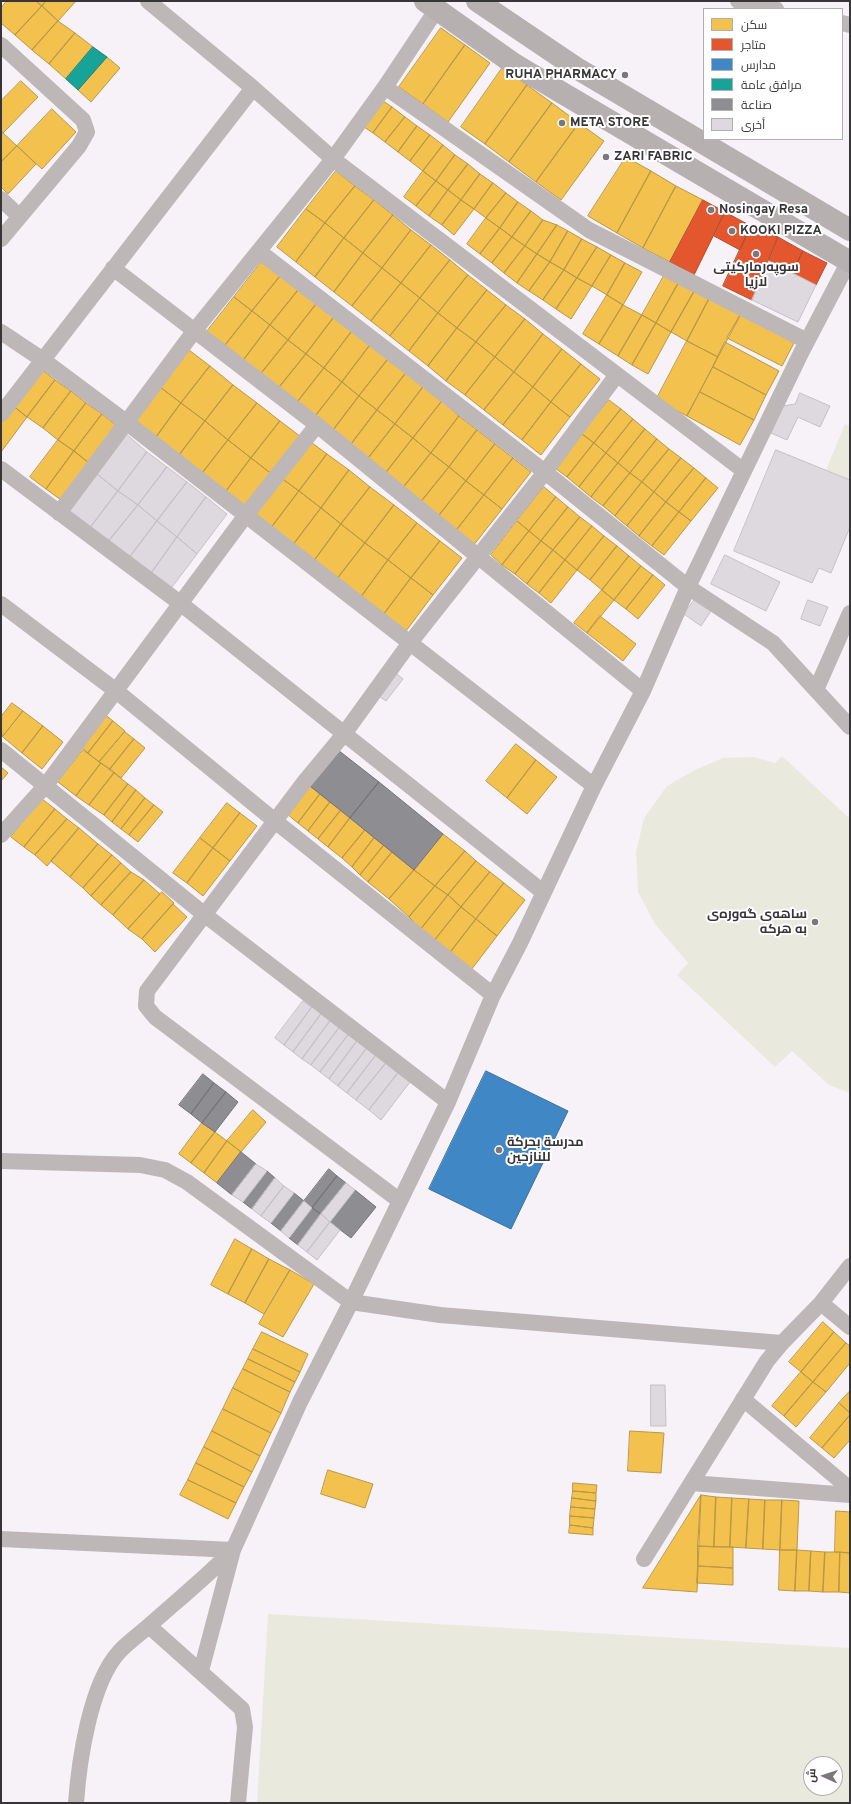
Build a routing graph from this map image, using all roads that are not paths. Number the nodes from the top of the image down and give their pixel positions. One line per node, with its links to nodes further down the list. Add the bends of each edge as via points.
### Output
1 (148, 1): 10 (street)
2 (477, 1): 6 (main road)
3 (738, 1): 5 (street)
4 (431, 5): 8 (main road); 11 (street)
5 (771, 8)
6 (532, 37): 8 (main road); 9 (main road)
7 (1, 45): 15 (street, via 83,120 87,132 79,146)
8 (514, 64): 12 (main road)
9 (578, 69): 12 (main road); 16 (main road)
10 (253, 88): 13 (street); 20 (street)
11 (384, 88): 13 (street); 23 (street, via 589,230)
12 (564, 94): 19 (main road)
13 (333, 159): 18 (street); 25 (street)
14 (1, 199): 15 (street)
15 (19, 216): 17 (street)
16 (850, 230)
17 (1, 239)
18 (260, 252): 21 (street); 31 (street)
19 (850, 261): 23 (street)
20 (113, 268): 21 (street); 24 (street)
21 (196, 330): 27 (street); 28 (street)
22 (1, 332): 24 (street)
23 (807, 341): 30 (street)
24 (43, 360): 26 (street); 27 (street)
25 (616, 376): 30 (street); 31 (street)
26 (1, 414)
27 (126, 422): 32 (street); 33 (street)
28 (317, 425): 33 (street); 34 (street)
29 (1, 469): 32 (street)
30 (744, 471): 35 (street)
31 (545, 472): 34 (street); 35 (street)
32 (59, 512): 36 (street)
33 (246, 514): 36 (street); 39 (street)
34 (477, 556): 39 (street); 42 (street)
35 (688, 587): 41 (street, via 773,643); 42 (street)
36 (180, 603): 40 (street); 44 (street)
37 (1, 604): 40 (street)
38 (850, 613): 41 (street)
39 (409, 644): 44 (street); 47 (street)
40 (115, 690): 46 (street); 48 (street)
41 (816, 690): 43 (street)
42 (643, 691): 47 (street)
43 (850, 727)
44 (344, 734): 48 (street); 50 (street)
45 (1, 750): 46 (street)
46 (46, 785): 49 (street); 51 (street)
47 (594, 786): 50 (street)
48 (275, 821): 51 (street); 52 (street)
49 (1, 835)
50 (543, 892): 52 (street)
51 (205, 915): 53 (street); 55 (street, via 147,991 146,1006 154,1017)
52 (493, 995): 53 (street)
53 (448, 1102): 55 (street)
54 (1, 1161): 57 (street, via 140,1165 165,1170 187,1182)
55 (400, 1201): 57 (street)
56 (850, 1266): 58 (street)
57 (351, 1302): 60 (street, via 440,1315); 66 (street, via 300,1402)
58 (821, 1302): 59 (street); 60 (street)
59 (850, 1327)
60 (782, 1343): 61 (street, via 767,1361)
61 (743, 1399): 62 (street); 63 (street)
62 (691, 1484): 64 (street); 67 (street)
63 (850, 1489)
64 (850, 1495)
65 (1, 1539): 66 (street)
66 (233, 1550): 68 (street); 69 (street)
67 (644, 1559)
68 (149, 1626): 69 (street); 70 (street, via 118,1653 104,1676 92,1711 78,1778)
69 (201, 1670): 71 (street, via 242,1708 245,1727)
70 (76, 1803)
71 (238, 1803)

